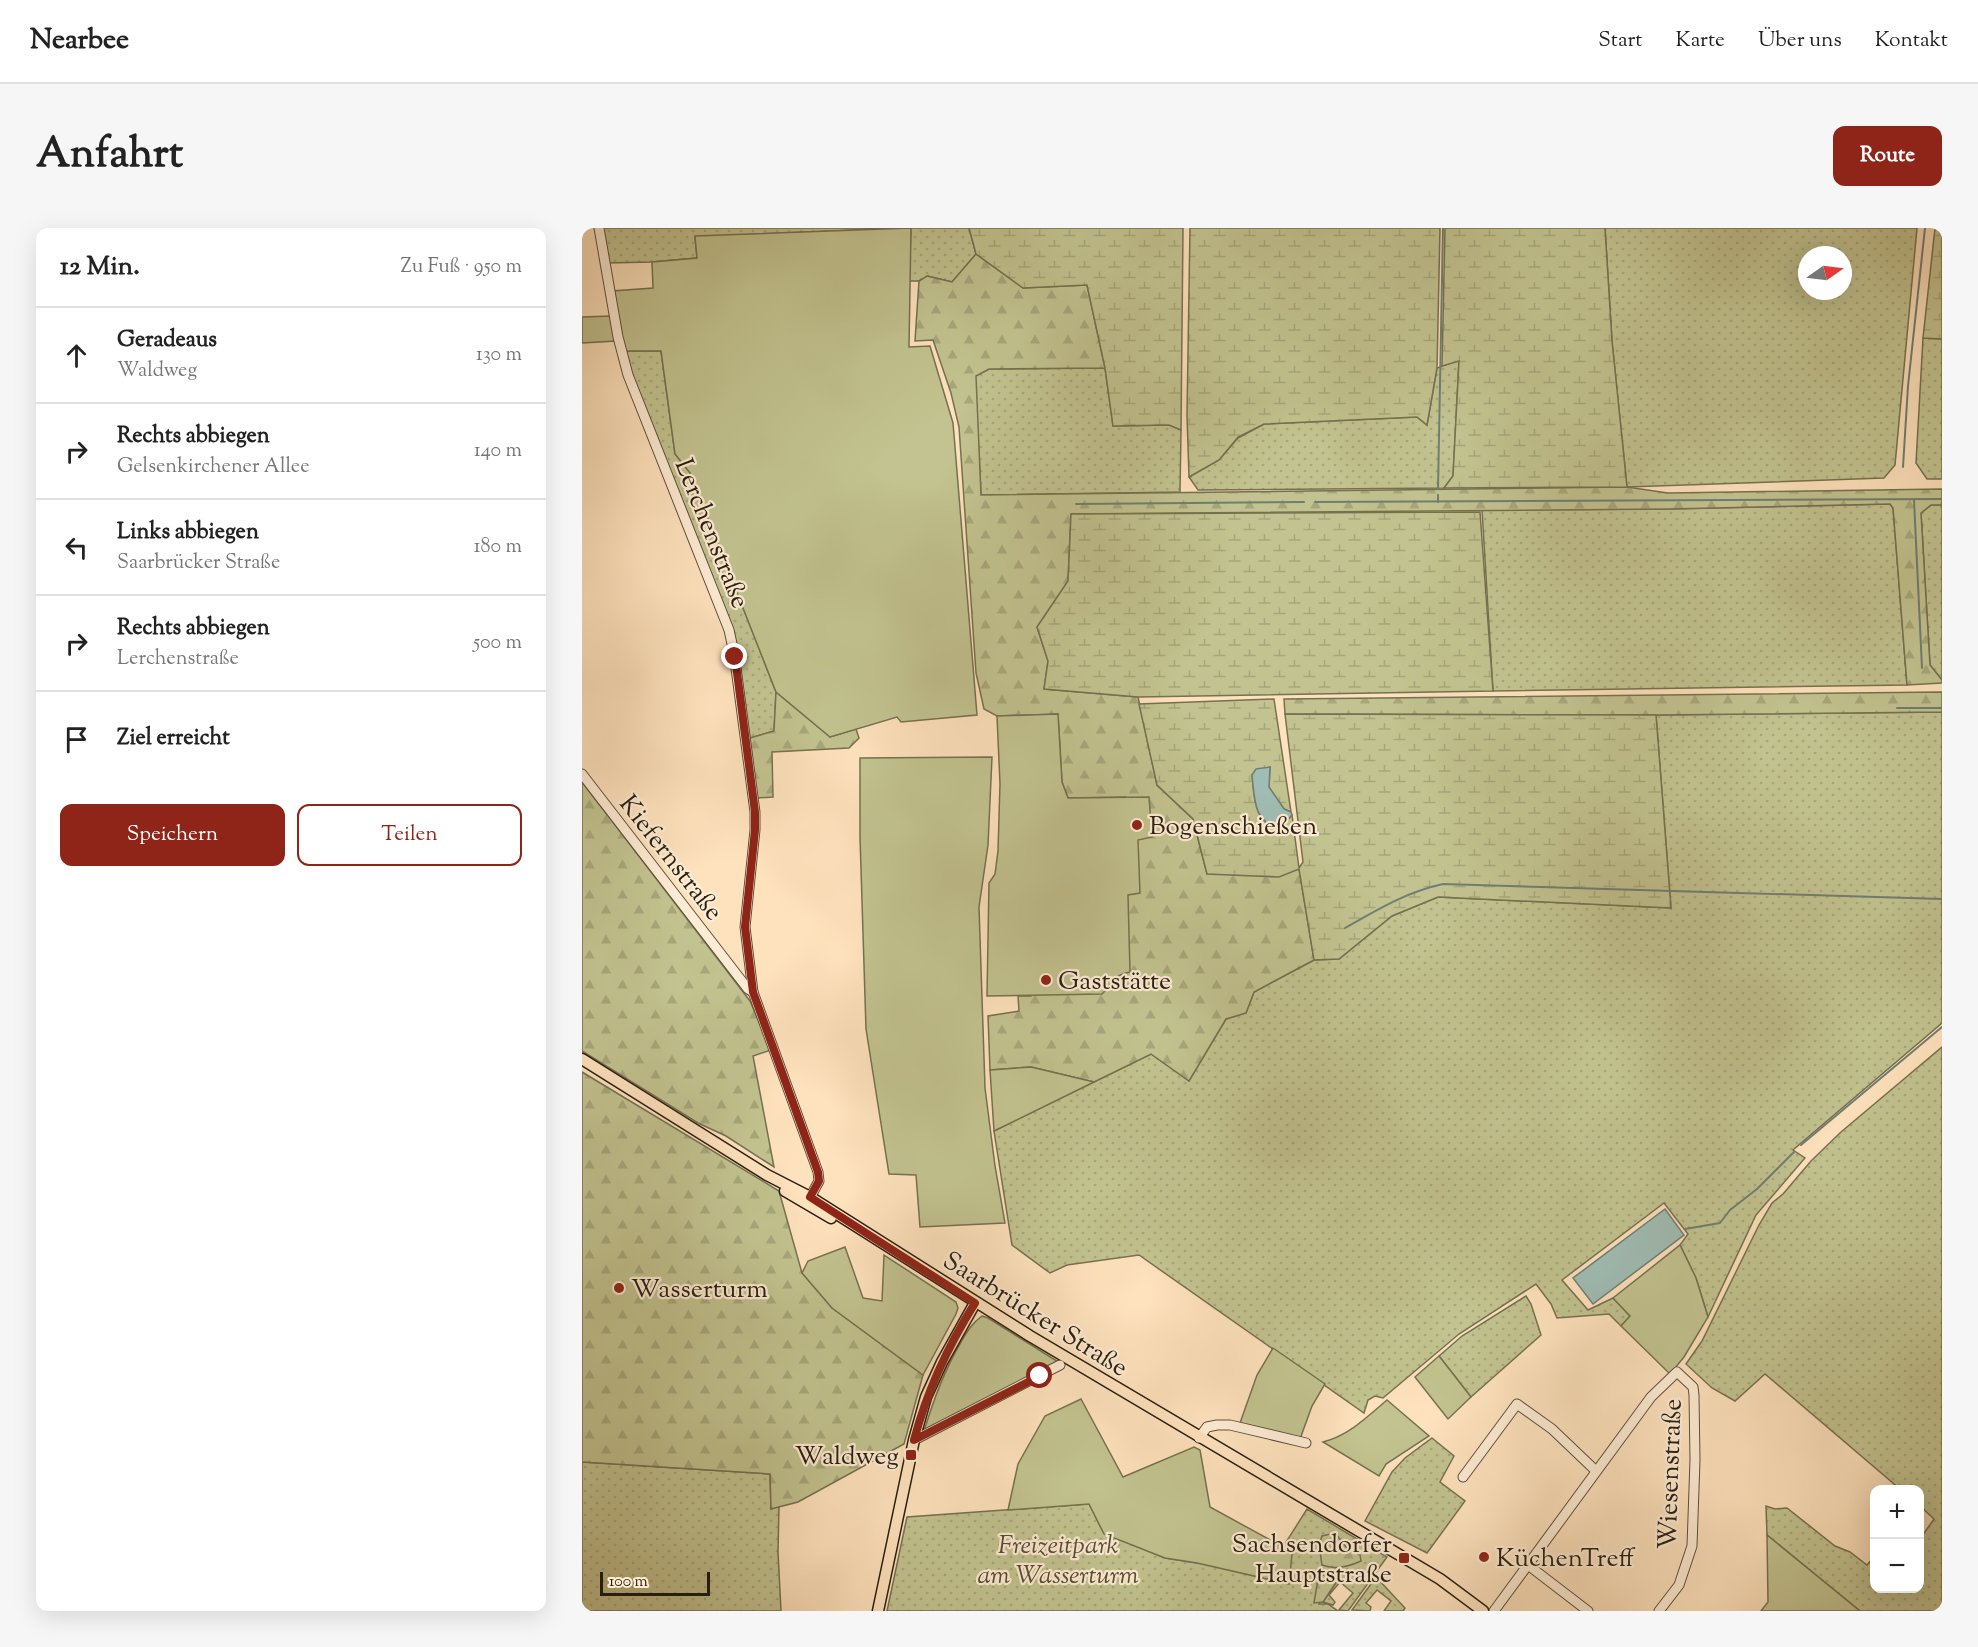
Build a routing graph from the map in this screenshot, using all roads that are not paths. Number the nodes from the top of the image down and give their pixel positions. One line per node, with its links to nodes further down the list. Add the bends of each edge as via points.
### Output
1 (599, 228): 3 (street, Lerchenstraße, via 628,375 729,630 734,653 755,812 745,927)
2 (582, 774): 3 (street, Kiefernstraße)
3 (753, 992): 5 (street, Lerchenstraße, via 818,1172 819,1181)
4 (582, 1059): 5 (main road, Saarbrücker Straße, via 767,1175 780,1187)
5 (808, 1201): 6 (main road, Saarbrücker Straße, via 831,1219 850,1224)
6 (975, 1303): 8 (main road, Saarbrücker Straße); 9 (main road, via 926,1397)
7 (1060, 1365): 9 (street)
8 (1199, 1438): 10 (street, via 1207,1427 1224,1424); 15 (main road, Saarbrücker Straße, via 1440,1580)
9 (914, 1440): 14 (main road)
10 (1306, 1443)
11 (1595, 1470): 12 (street, via 1552,1429 1517,1404); 13 (street); 18 (street, Wiesenstraße, via 1650,1397 1677,1372 1693,1387 1692,1546 1679,1585)
12 (1463, 1478)
13 (1528, 1565): 16 (street); 17 (street)
14 (878, 1611)
15 (1484, 1611)
16 (1494, 1611)
17 (1588, 1611)
18 (1659, 1611)

